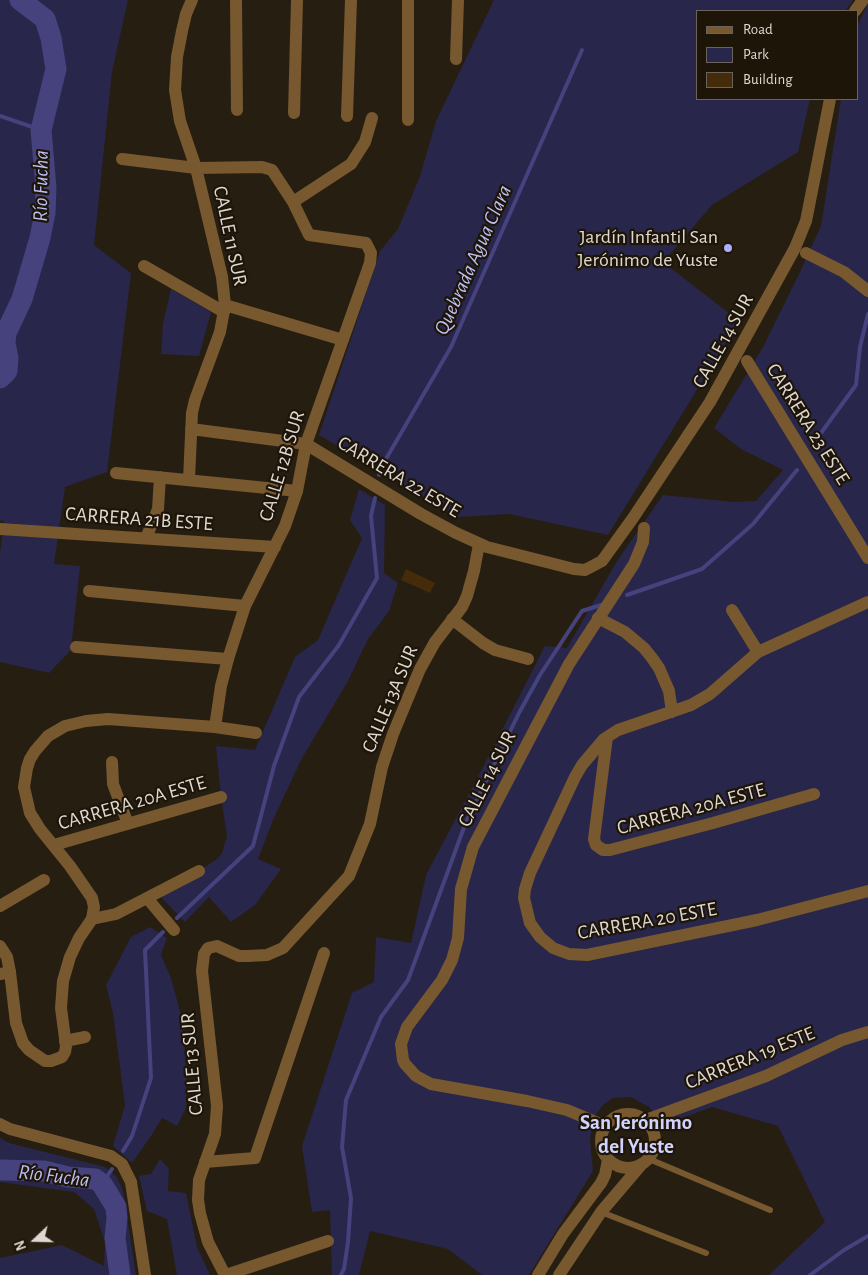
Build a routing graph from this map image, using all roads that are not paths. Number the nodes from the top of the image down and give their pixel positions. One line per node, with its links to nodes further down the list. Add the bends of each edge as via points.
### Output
1 (192, 0): 15 (street, CALLE 11 SUR, via 180,40 175,90 180,121)
2 (236, 0): 9 (street)
3 (297, 0): 10 (street)
4 (351, 0): 11 (street)
5 (408, 0): 13 (street)
6 (458, 0): 7 (street)
7 (456, 59)
8 (830, 100): 35 (street, CALLE 14 SUR, via 806,221 795,248 697,424 606,556)
9 (237, 110)
10 (294, 113)
11 (347, 116)
12 (372, 118): 16 (street, via 365,142 351,164)
13 (408, 120)
14 (122, 159): 15 (street)
15 (196, 168): 16 (street, via 262,167 272,170); 20 (street, CALLE 11 SUR, via 222,277)
16 (293, 202): 21 (street, CALLE 12B SUR, via 309,235 366,243 371,254)
17 (806, 253): 19 (street, via 844,272)
18 (144, 266): 20 (street)
19 (868, 290)
20 (224, 309): 21 (street); 23 (street, CALLE 11 SUR, via 220,332 195,400)
21 (343, 340): 24 (street, CALLE 12B SUR)
22 (747, 361): 34 (street, CARRERA 23 ESTE)
23 (191, 428): 24 (street, CARRERA 22 ESTE); 27 (street, CALLE 11 SUR)
24 (306, 444): 28 (street, CALLE 12B SUR); 32 (street, CARRERA 22 ESTE, via 422,514)
25 (116, 473): 26 (street)
26 (160, 477): 27 (street); 31 (street, via 158,508)
27 (189, 480): 28 (street)
28 (297, 491): 33 (street, CALLE 12B SUR)
29 (644, 528): 40 (street, CALLE 14 SUR, via 643,542 634,564)
30 (0, 529): 31 (street, CARRERA 21B ESTE)
31 (146, 538): 33 (street, CARRERA 21B ESTE)
32 (479, 544): 35 (street, CARRERA 22 ESTE); 41 (street, CALLE 13A SUR, via 471,584 462,607)
33 (275, 547): 38 (street, CALLE 12B SUR)
34 (868, 558)
35 (585, 570)
36 (88, 590): 38 (street)
37 (868, 602): 43 (street)
38 (245, 606): 44 (street, CALLE 12B SUR)
39 (732, 610): 43 (street)
40 (598, 618): 46 (street, via 625,632 652,658 662,674); 71 (street, CALLE 14 SUR, via 547,704 473,847 461,889 456,949 442,980 407,1027 402,1044 403,1060 416,1076 431,1084 567,1110)
41 (452, 619): 45 (street, via 495,650); 64 (street, CALLE 13A SUR, via 435,642 414,683 382,767 370,824 349,876 283,948 266,955 239,956 213,946 206,951)
42 (76, 647): 44 (street)
43 (758, 652): 46 (street, via 710,694)
44 (228, 659): 47 (street, CALLE 12B SUR)
45 (528, 660)
46 (672, 712): 49 (street, via 618,730)
47 (215, 727): 48 (street); 54 (street, via 97,719 65,726 48,736 26,768 25,796 30,813)
48 (256, 734)
49 (607, 737): 51 (street, CARRERA 20A ESTE, via 594,839 603,850); 57 (street, CARRERA 20 ESTE, via 575,777 527,881 524,898 530,923 553,948 569,954 595,954 757,920)
50 (112, 762): 53 (street, via 113,784)
51 (814, 794)
52 (221, 796): 53 (street, CARRERA 20A ESTE)
53 (128, 824): 54 (street, CARRERA 20A ESTE)
54 (54, 846): 60 (street, via 92,898 95,911)
55 (199, 871): 58 (street)
56 (44, 880): 59 (street)
57 (868, 891)
58 (146, 898): 60 (street, via 116,914); 61 (street)
59 (0, 906)
60 (92, 920): 68 (street, via 75,946 63,981 61,1008)
61 (174, 930)
62 (0, 946): 65 (street, via 7,957)
63 (324, 953): 73 (street, via 255,1158)
64 (202, 961): 73 (street, CALLE 13 SUR, via 217,1106 215,1134)
65 (5, 973): 68 (street, via 23,1043 37,1056 57,1060 65,1052)
66 (868, 1032): 69 (street, CARRERA 19 ESTE, via 842,1040 766,1076)
67 (85, 1037): 68 (street)
68 (65, 1038)
69 (646, 1120): 71 (street, via 638,1115 621,1115 612,1118); 74 (street, via 655,1134 655,1143)
70 (0, 1124): 79 (street, via 111,1156 122,1164 131,1182)
71 (606, 1126): 72 (street, via 601,1143)
72 (608, 1160): 74 (street, via 624,1168 634,1168); 81 (street, via 601,1183 563,1234)
73 (205, 1162): 80 (street, CALLE 13 SUR, via 199,1180 200,1213 208,1242)
74 (645, 1162): 75 (lane); 76 (street)
75 (770, 1210)
76 (601, 1212): 78 (lane); 82 (street)
77 (328, 1241): 80 (street)
78 (706, 1253)
79 (145, 1275)
80 (225, 1275)
81 (538, 1275)
82 (559, 1275)

